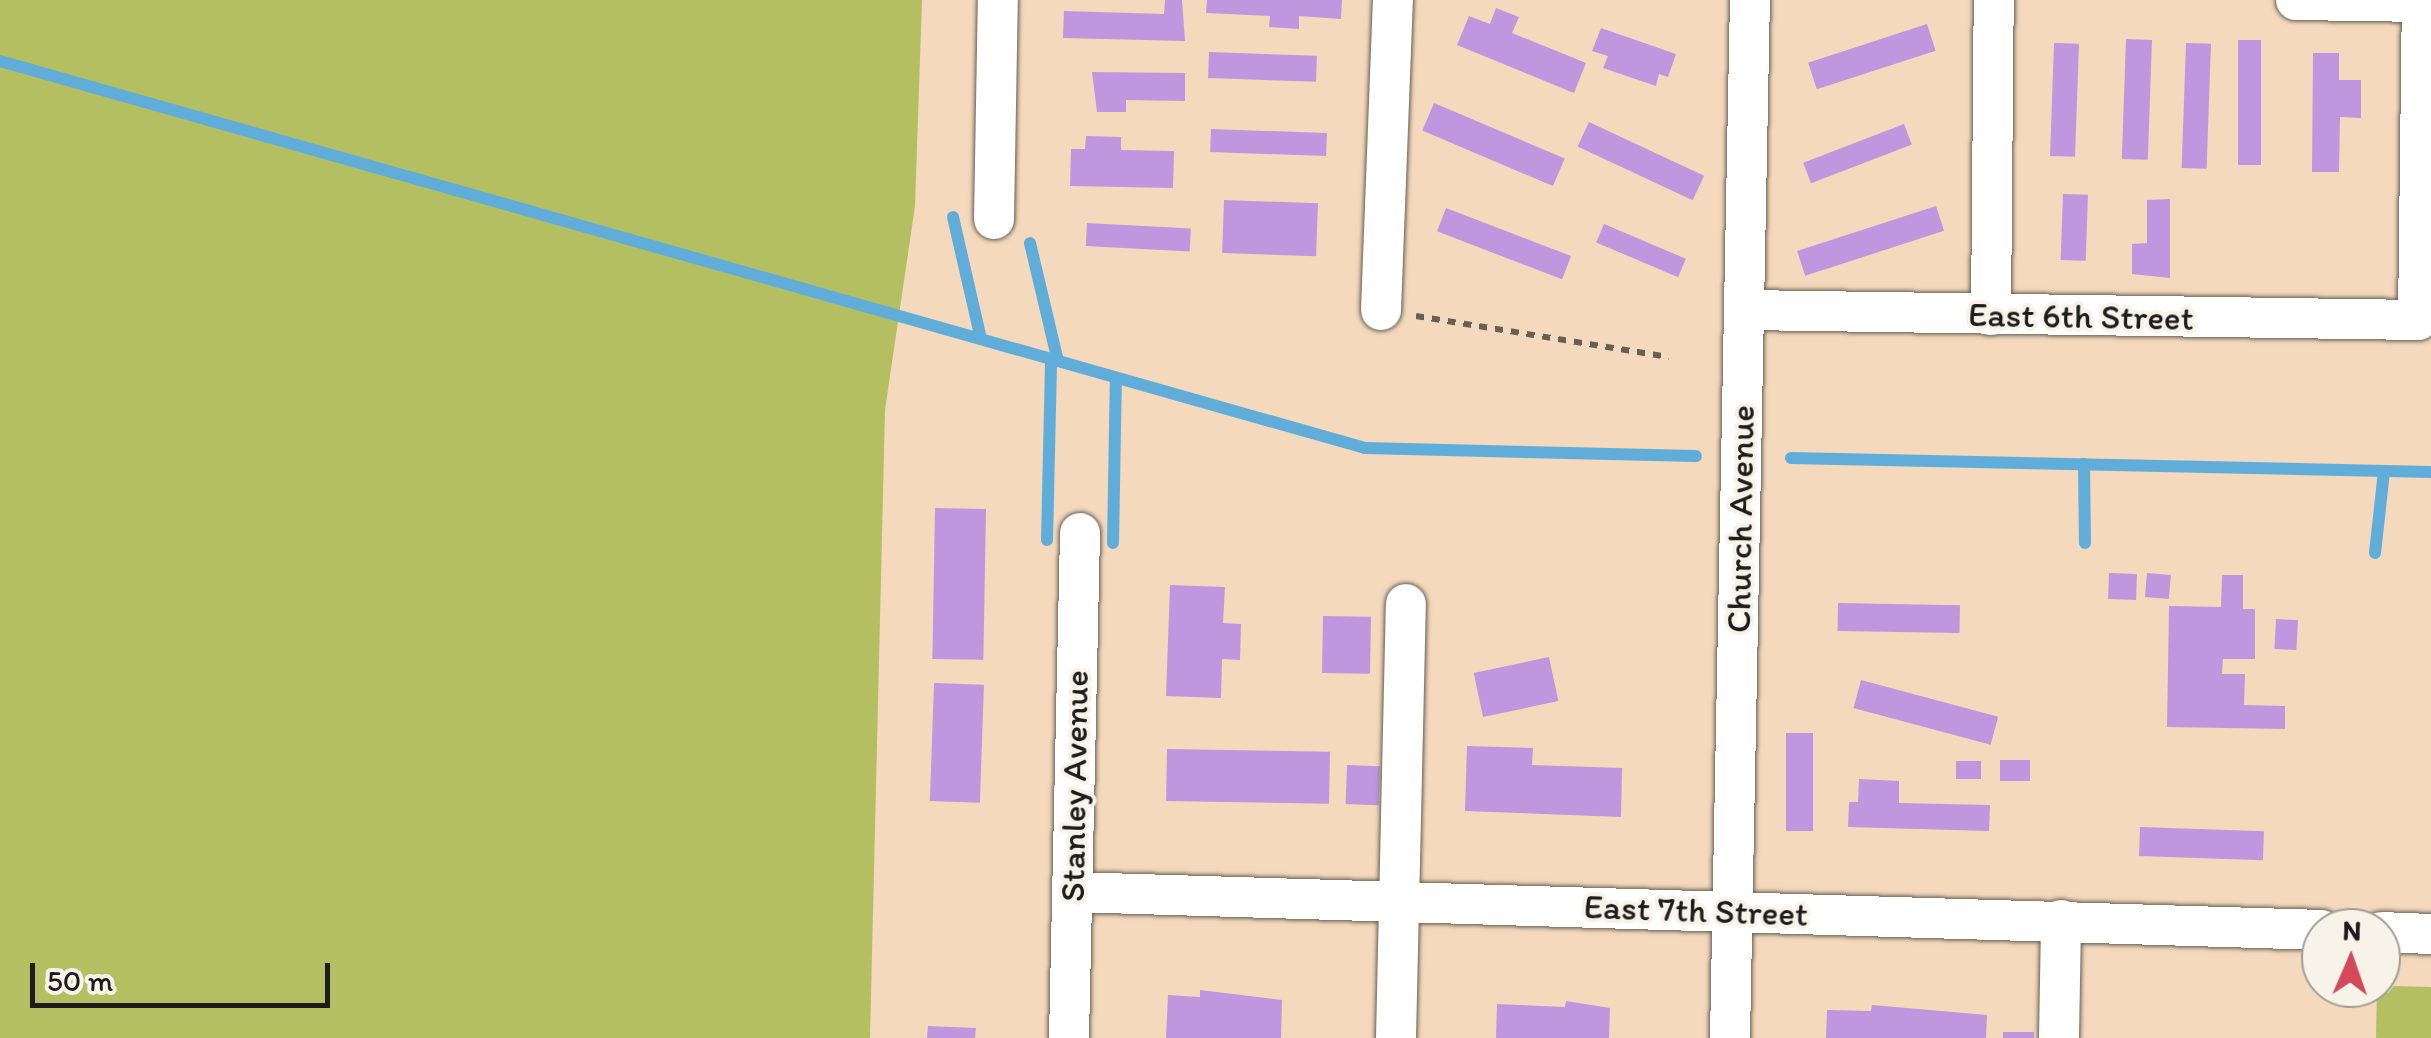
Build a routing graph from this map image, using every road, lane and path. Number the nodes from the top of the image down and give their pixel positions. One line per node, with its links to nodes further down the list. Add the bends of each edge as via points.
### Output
1 (998, 0): 7 (street)
2 (1393, 0): 8 (street)
3 (1750, 0): 9 (street, Church Avenue)
4 (1994, 0): 10 (street)
5 (2296, 0): 6 (street)
6 (2422, 1): 10 (street, East 6th Street, via 2418,320)
7 (994, 219)
8 (1380, 310): 11 (path)
9 (1745, 310): 10 (street, East 6th Street); 16 (street, Church Avenue)
10 (1991, 315)
11 (1669, 356)
12 (1080, 533): 14 (street, Stanley Avenue)
13 (1406, 604): 15 (street)
14 (1072, 892): 15 (street, East 7th Street); 21 (street, Stanley Avenue)
15 (1398, 902): 16 (street, East 7th Street); 22 (street)
16 (1732, 911): 17 (street, East 7th Street); 23 (street, Church Avenue)
17 (2061, 920): 18 (street, East 7th Street); 24 (street)
18 (2301, 929)
19 (2401, 933): 20 (street)
20 (2431, 934)
21 (1069, 1038)
22 (1396, 1038)
23 (1730, 1038)
24 (2060, 1038)

